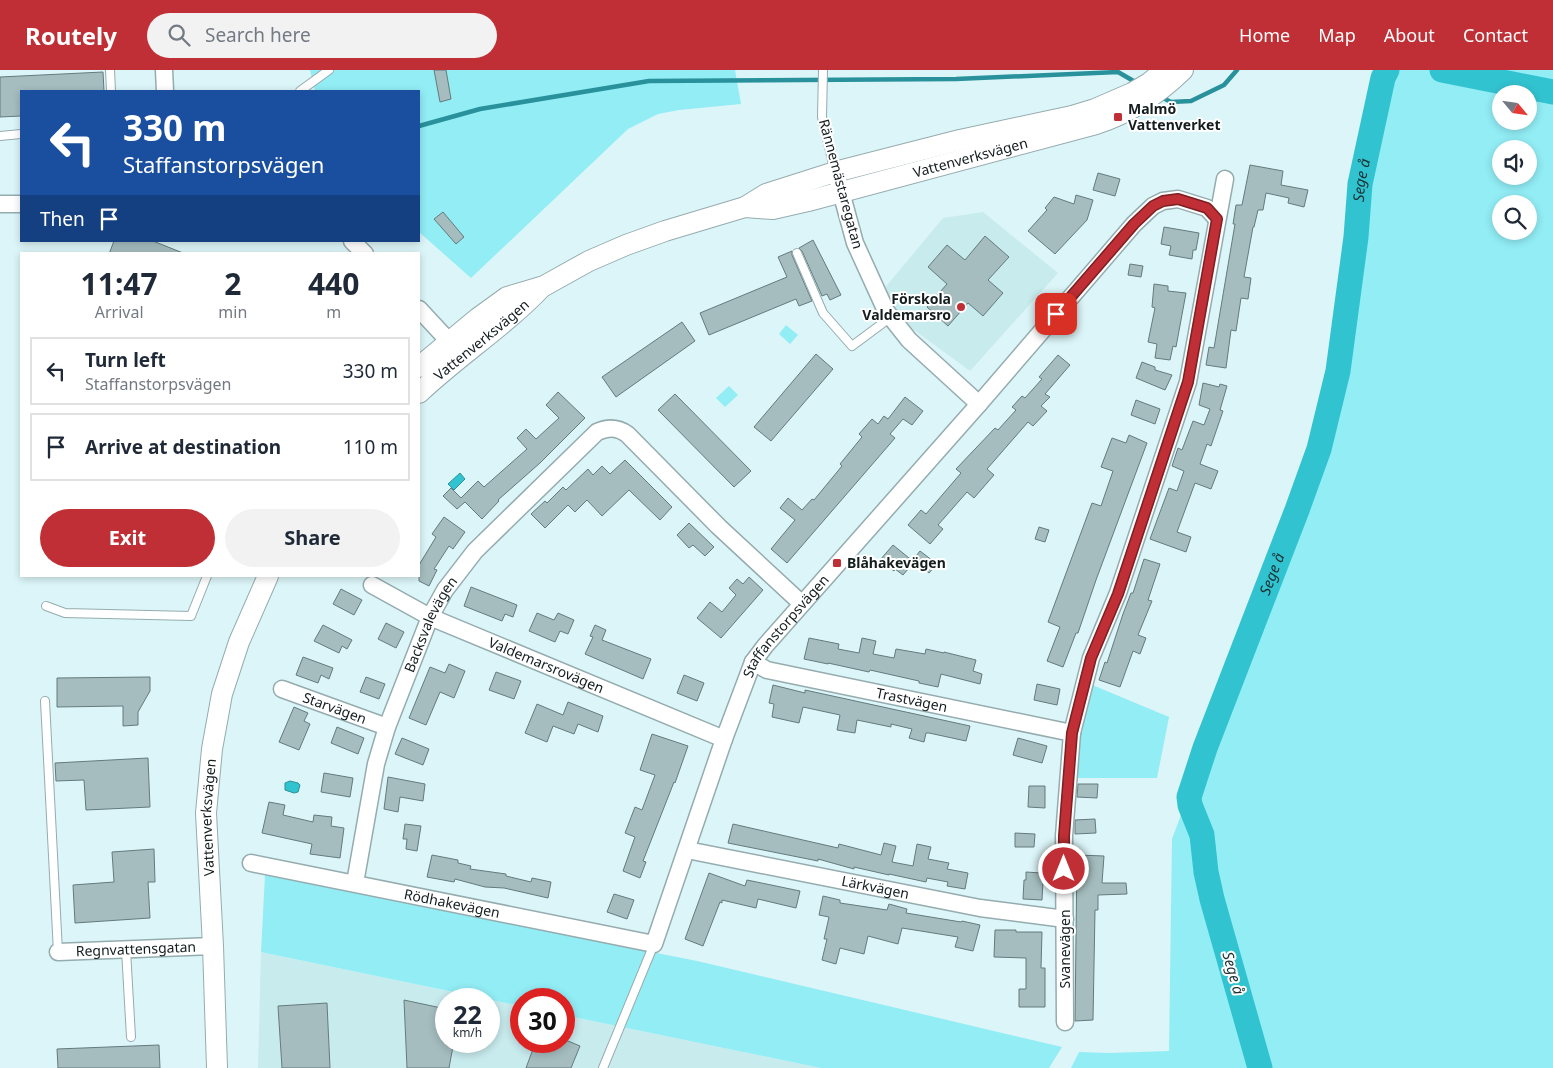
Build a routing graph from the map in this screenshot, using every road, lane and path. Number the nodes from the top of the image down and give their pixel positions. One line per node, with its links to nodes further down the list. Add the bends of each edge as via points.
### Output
1 (110, 70): 8 (lane)
2 (164, 70): 9 (street)
3 (329, 70): 10 (lane)
4 (823, 70): 14 (lane, Rännemästaregatan, via 822,118)
5 (1165, 70): 7 (street, Vattenverksvägen)
6 (1182, 70): 7 (street, Vattenverksvägen)
7 (1155, 86): 11 (street, Vattenverksvägen)
8 (111, 90)
9 (166, 90)
10 (301, 90)
11 (1138, 98): 14 (street, Vattenverksvägen); 16 (street, Vattenverksvägen, via 1118,117)
12 (20, 134): 13 (lane)
13 (0, 136)
14 (835, 172): 16 (street, Rännemästaregatan); 19 (street, Vattenverksvägen, via 766,194)
15 (1225, 179): 20 (street, Svanevägen)
16 (842, 192): 19 (street, Vattenverksvägen, via 773,209); 25 (street, Rännemästaregatan, via 855,243)
17 (0, 204): 18 (street)
18 (20, 204)
19 (745, 207): 26 (street, Vattenverksvägen, via 626,245 589,262 544,286 519,311 489,333)
20 (1217, 219): 29 (street, Staffanstorpsvägen, via 1207,208 1178,199 1153,206); 40 (street, Svanevägen, via 1188,382 1118,594 1091,658)
21 (353, 242): 22 (street)
22 (363, 252)
23 (797, 253): 25 (lane, via 823,313 852,346)
24 (420, 310): 26 (street)
25 (891, 317): 29 (street, Rännemästaregatan, via 909,340)
26 (456, 348): 27 (street, Vattenverksvägen); 28 (street, Vattenverksvägen)
27 (420, 366)
28 (420, 392)
29 (979, 404): 33 (street, Staffanstorpsvägen)
30 (207, 577): 34 (lane, via 191,616 65,613)
31 (267, 577): 47 (street, Vattenverksvägen, via 239,642 222,694 212,749 206,813)
32 (372, 585): 35 (street, Valdemarsrovägen)
33 (801, 603): 35 (street, Backsvalevägen, via 632,438 622,430 611,428 597,432 474,551); 36 (street, Staffanstorpsvägen)
34 (46, 606)
35 (430, 617): 39 (street, Backsvalevägen); 41 (street, Valdemarsrovägen)
36 (753, 662): 40 (street, Trastvägen, via 767,670); 41 (street, Staffanstorpsvägen)
37 (282, 689): 39 (street, Starvägen)
38 (45, 701): 49 (lane)
39 (387, 726): 44 (street, Backsvalevägen, via 376,764)
40 (1072, 733): 45 (street, Svanevägen, via 1064,836)
41 (724, 739): 42 (street, Staffanstorpsvägen)
42 (687, 850): 45 (street, Lärkvägen, via 980,908); 46 (street, Staffanstorpsvägen)
43 (250, 863): 44 (street, Rödhakevägen)
44 (355, 883): 46 (street, Rödhakevägen)
45 (1065, 919): 50 (street, Svanevägen)
46 (654, 944): 53 (lane, Staffanstorpsvägen)
47 (213, 946): 48 (street, Regnvattensgatan); 52 (street, Vattenverksvägen)
48 (126, 950): 49 (street, Regnvattensgatan); 51 (lane)
49 (58, 952)
50 (1065, 1022)
51 (130, 1037)
52 (217, 1068)
53 (603, 1068)

